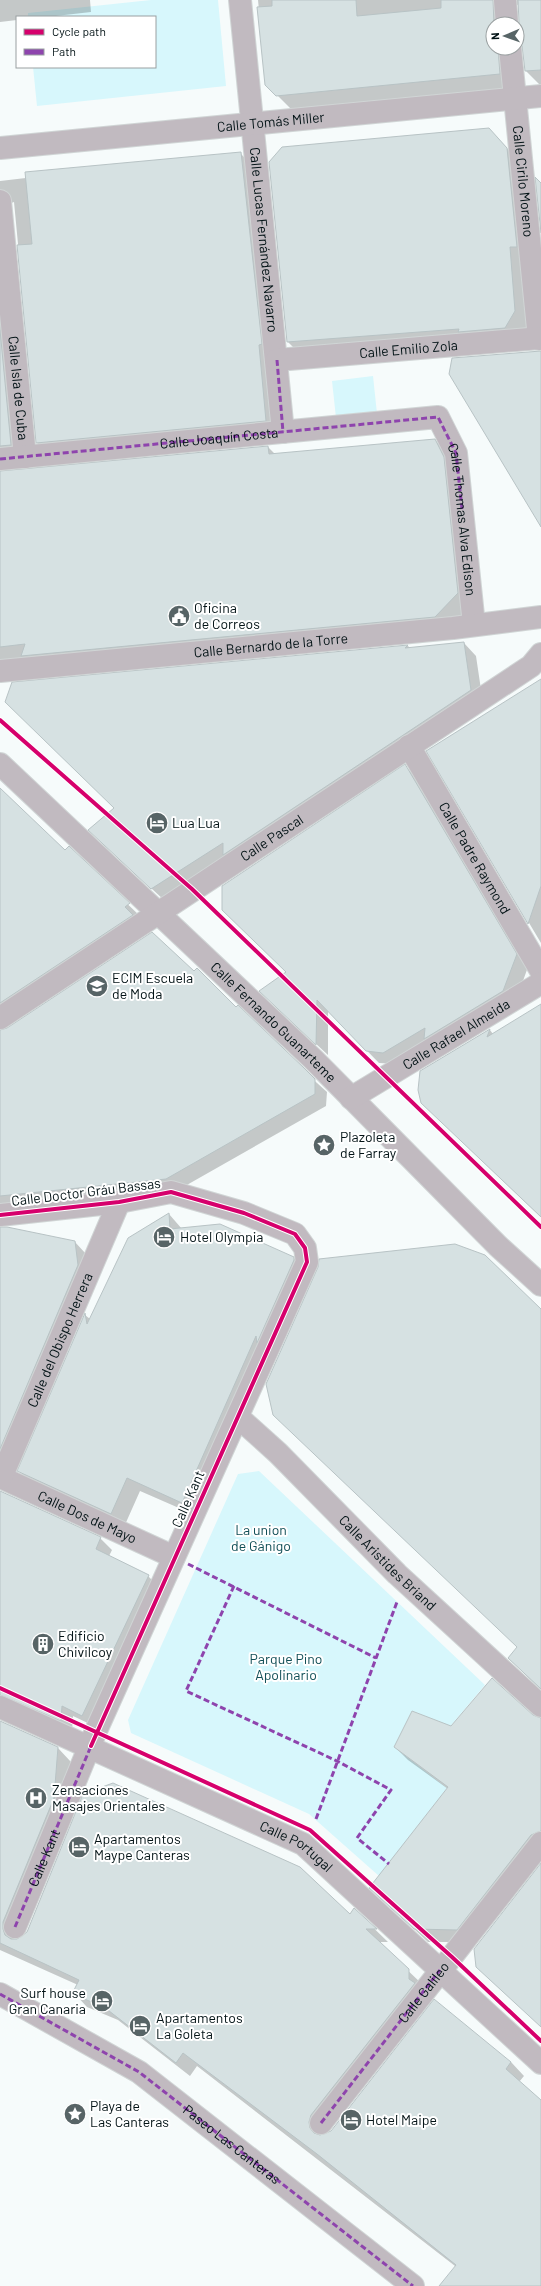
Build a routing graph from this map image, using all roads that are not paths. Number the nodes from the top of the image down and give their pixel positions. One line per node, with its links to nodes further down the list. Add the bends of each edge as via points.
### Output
1 (240, 0): 7 (street, Calle Lucas Fernández Navarro)
2 (505, 0): 3 (street)
3 (506, 16)
4 (511, 56): 6 (street, Calle Cirilo Moreno)
5 (541, 96): 6 (street, Calle Tomás Miller)
6 (515, 99): 7 (street, Calle Tomás Miller); 10 (street, Calle Cirilo Moreno)
7 (252, 124): 8 (street, Calle Tomás Miller); 11 (street, Calle Lucas Fernández Navarro)
8 (0, 148)
9 (0, 201): 14 (street, Calle Isla de Cuba)
10 (540, 339): 11 (street, Calle Emilio Zola)
11 (277, 360): 13 (street, Calle Lucas Fernández Navarro)
12 (438, 417): 13 (street, Calle Joaquín Costa); 17 (street, Calle Thomas Alva Edison, via 456,453)
13 (283, 432): 14 (street, Calle Joaquín Costa)
14 (25, 457): 15 (street, Calle Joaquín Costa)
15 (0, 459)
16 (541, 617): 17 (street, Calle Bernardo de la Torre)
17 (474, 625): 19 (street, Calle Bernardo de la Torre)
18 (541, 654): 20 (street, Calle Pascal, via 531,666)
19 (0, 671)
20 (409, 746): 22 (street, Calle Pascal); 23 (street, Calle Padre Raymond)
21 (0, 764): 22 (street, Calle Fernando Guanarteme, via 125,881)
22 (156, 914): 25 (street, Calle Pascal); 26 (street, Calle Fernando Guanarteme, via 313,1059)
23 (541, 970)
24 (541, 983): 26 (street, Calle Rafael Almeida)
25 (0, 1018)
26 (351, 1098): 30 (street, Calle Fernando Guanarteme, via 498,1246)
27 (119, 1202): 28 (street, Calle Doctor Gráu Bassas); 29 (street, Calle Doctor Gráu Bassas, via 171,1192 244,1213 295,1234 305,1248); 32 (street, Calle del Obispo Herrera)
28 (0, 1214)
29 (307, 1262): 31 (street, Calle Kant)
30 (541, 1285)
31 (238, 1417): 33 (street, Calle Kant); 35 (street, Calle Aristides Briand, via 278,1453 397,1574)
32 (1, 1478): 33 (street, Calle Dos de Mayo)
33 (174, 1557): 36 (street, Calle Kant)
34 (0, 1706): 36 (street, Calle Portugal)
35 (541, 1706)
36 (91, 1746): 38 (street, Calle Kant); 39 (street, Calle Portugal, via 303,1844)
37 (541, 1843): 39 (street, Calle Galileo)
38 (15, 1927)
39 (440, 1970): 41 (street, Calle Portugal); 42 (street, Calle Galileo)
40 (0, 1994): 43 (street, Paseo Las Canteras, via 139,2072)
41 (541, 2062)
42 (321, 2123)
43 (413, 2286)

